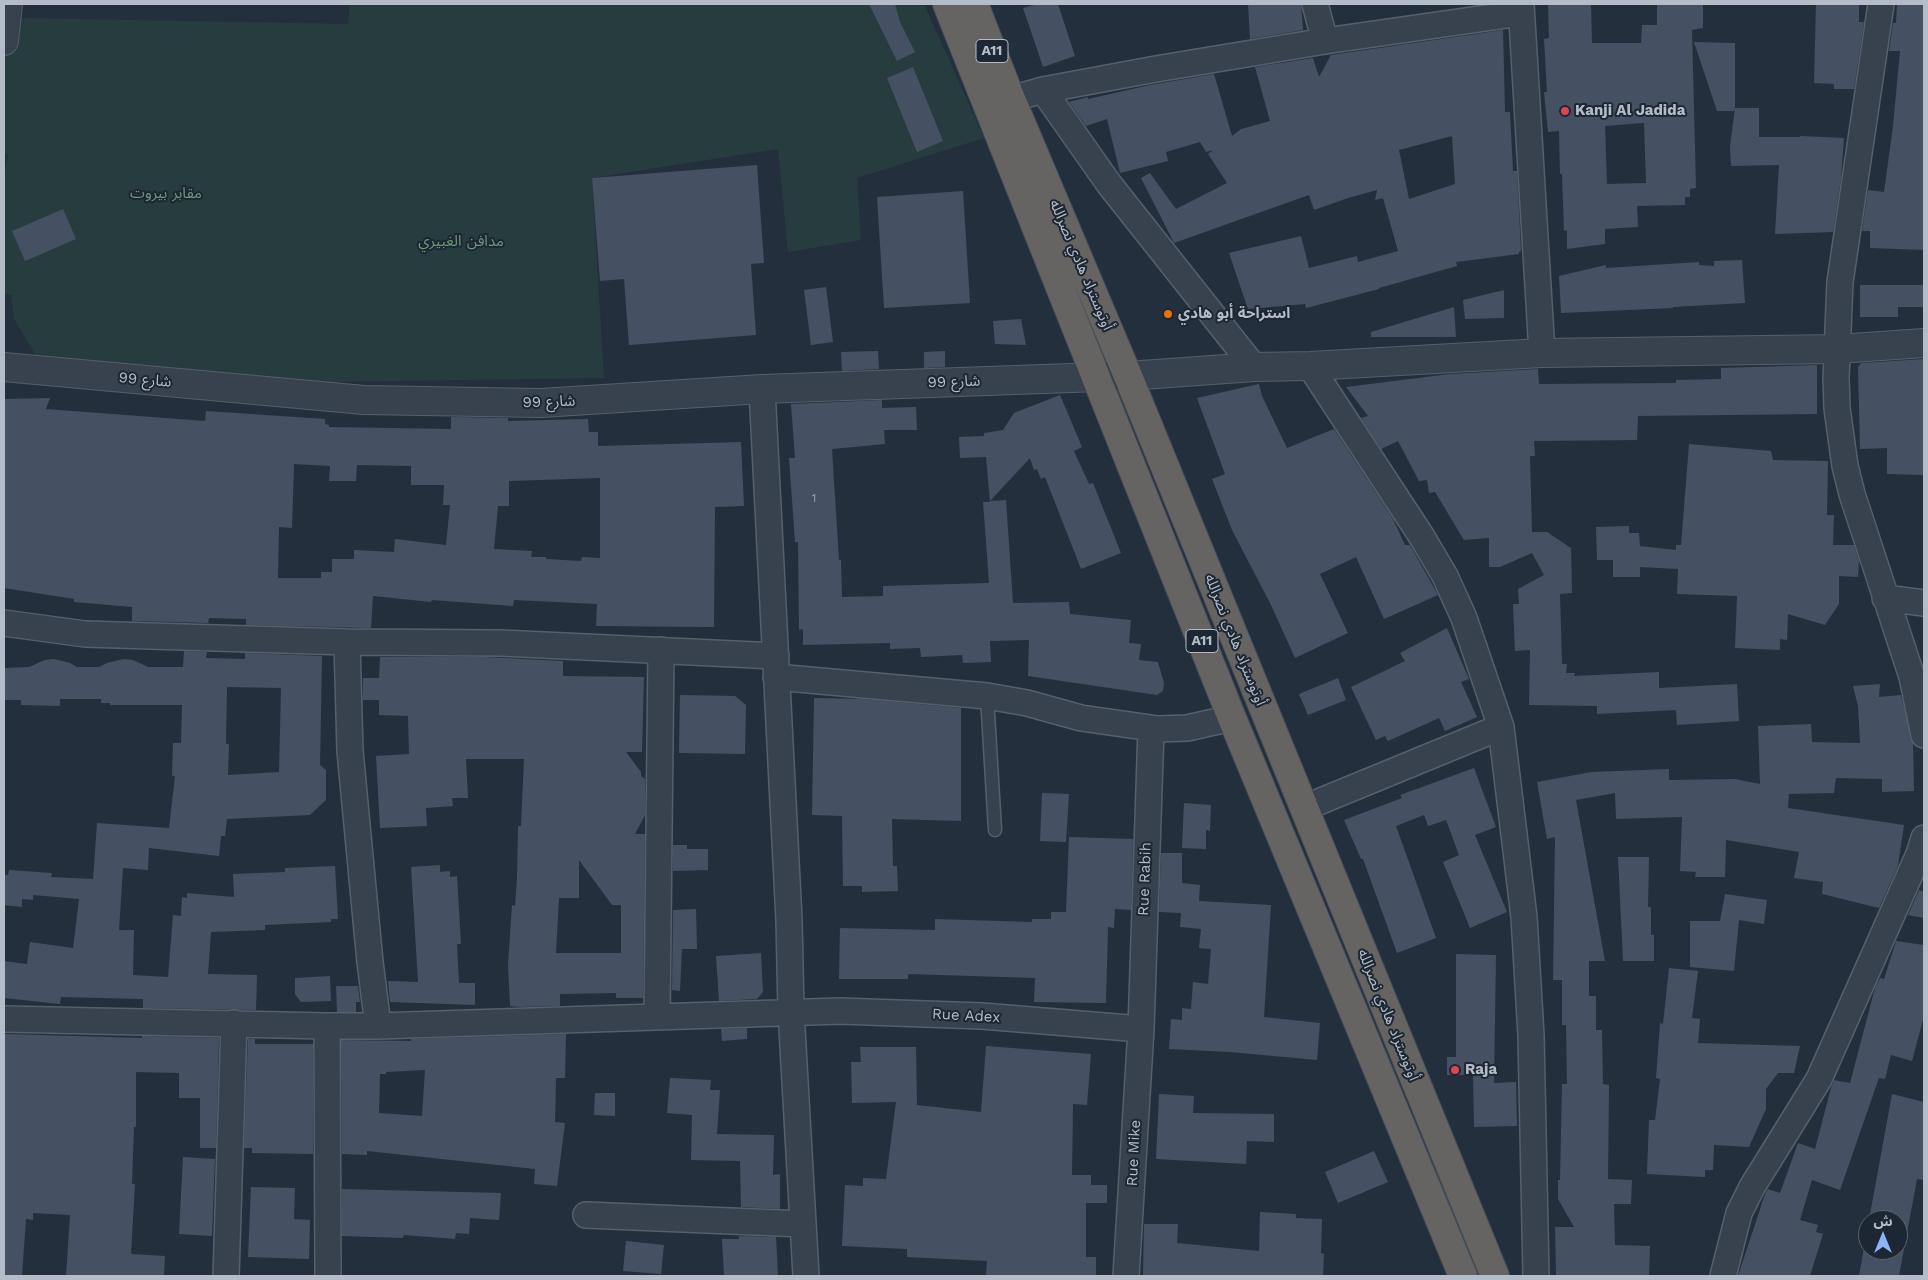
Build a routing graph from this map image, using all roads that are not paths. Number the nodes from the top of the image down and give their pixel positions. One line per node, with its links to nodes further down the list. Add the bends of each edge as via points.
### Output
1 (8, 4): 7 (street)
2 (947, 4): 17 (highway, أوتوستراد هادي نصرالله / A11)
3 (974, 4): 10 (highway, أوتوستراد هادي نصرالله / A11)
4 (1315, 4): 8 (street)
5 (1881, 4): 12 (street, via 1840,282)
6 (1521, 8): 8 (street); 13 (street)
7 (4, 41)
8 (1325, 41): 9 (street)
9 (1043, 90): 10 (street); 16 (street, via 1109,184)
10 (1011, 99): 18 (highway, أوتوستراد هادي نصرالله / A11)
11 (1924, 342): 12 (street, شارع 99)
12 (1838, 349): 13 (street, شارع 99); 20 (street, via 1837,408 1845,466)
13 (1542, 353): 14 (street, شارع 99)
14 (1310, 366): 16 (street, شارع 99); 28 (street, via 1445,576 1464,618)
15 (4, 367): 19 (street, شارع 99, via 364,400 541,403)
16 (1254, 367): 18 (street, شارع 99)
17 (1095, 376): 18 (street, شارع 99); 19 (street, شارع 99); 27 (highway, أوتوستراد هادي نصرالله / A11)
18 (1128, 376): 31 (highway, أوتوستراد هادي نصرالله / A11)
19 (762, 390): 25 (street)
20 (1885, 598): 21 (street); 30 (street, via 1912,677)
21 (1924, 603)
22 (4, 623): 23 (street, via 85,634)
23 (347, 642): 24 (street, via 501,643); 39 (street, via 350,751)
24 (661, 650): 25 (street); 35 (street)
25 (776, 666): 26 (street); 34 (street)
26 (987, 696): 29 (street, via 1028,703 1081,718); 32 (lane)
27 (1232, 718): 29 (street, via 1187,728); 47 (highway, أوتوستراد هادي نصرالله / A11)
28 (1501, 727): 31 (street); 49 (street, via 1524,918 1531,1035)
29 (1151, 729): 40 (street, Rue Rabih)
30 (1924, 735)
31 (1304, 808): 48 (highway, أوتوستراد هادي نصرالله / A11)
32 (995, 830)
33 (1924, 838): 50 (street, via 1819,1079 1742,1206)
34 (791, 1011): 35 (street, Rue Adex); 40 (street, Rue Adex, via 982,1016); 42 (street)
35 (656, 1016): 39 (street, Rue Adex)
36 (4, 1019): 37 (street, Rue Adex)
37 (234, 1023): 38 (street, Rue Adex); 43 (street)
38 (327, 1026): 39 (street, Rue Adex); 44 (street)
39 (378, 1026)
40 (1140, 1029): 46 (street, Rue Mike)
41 (586, 1215): 42 (street)
42 (803, 1224): 45 (street)
43 (226, 1276)
44 (328, 1276)
45 (806, 1276)
46 (1126, 1276)
47 (1463, 1276)
48 (1495, 1276)
49 (1536, 1276)
50 (1722, 1276)

